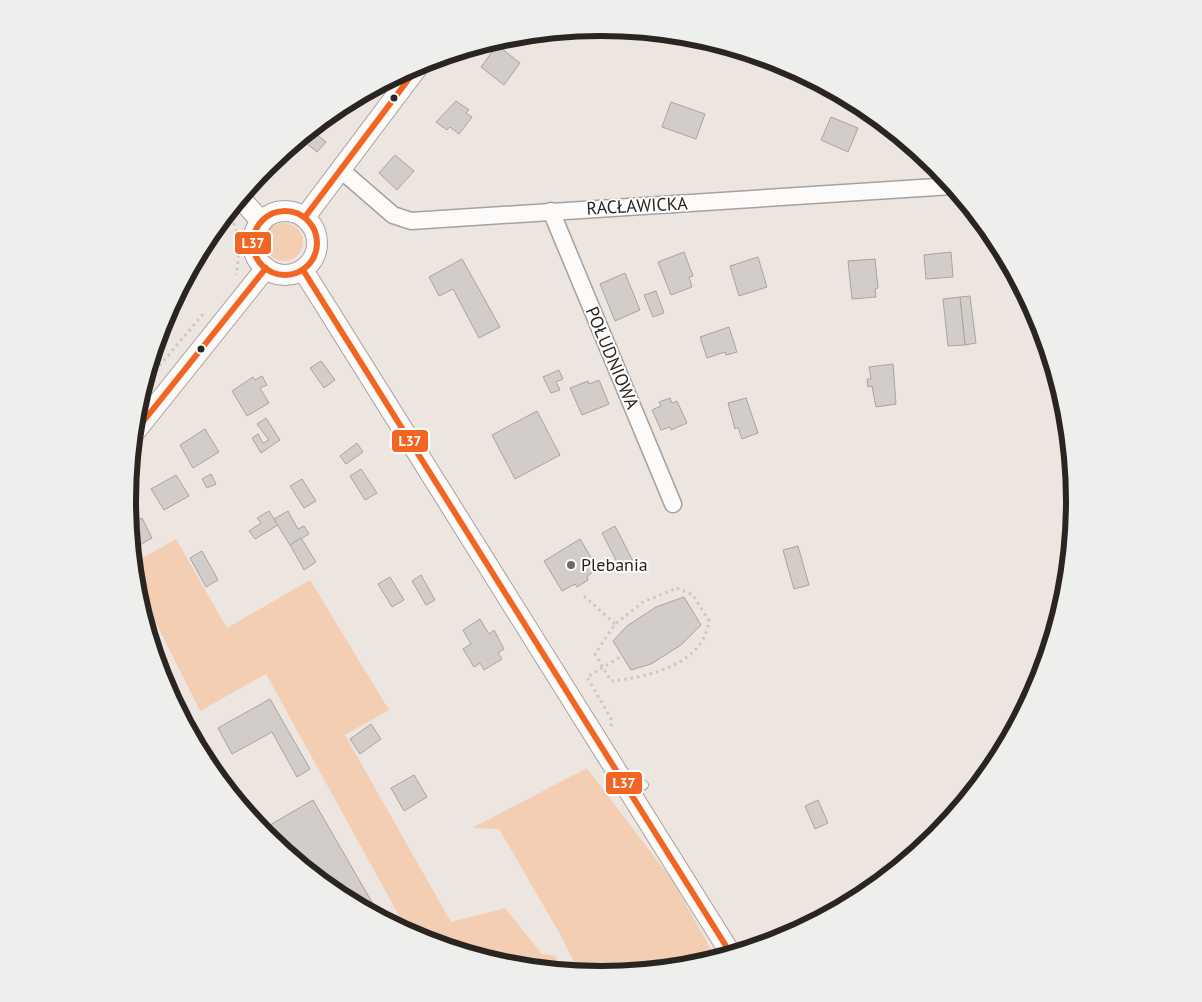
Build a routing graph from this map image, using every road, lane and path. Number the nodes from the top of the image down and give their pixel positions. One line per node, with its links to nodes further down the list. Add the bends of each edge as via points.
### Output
1 (410, 78): 2 (street)
2 (341, 170): 5 (street, RACŁAWICKA, via 393,215 411,221); 6 (street)
3 (943, 187): 5 (street, RACŁAWICKA)
4 (245, 203): 8 (street)
5 (551, 211): 15 (street, POŁUDNIOWA)
6 (305, 218): 8 (street, via 294,212 282,211 271,214); 10 (street, via 315,232 317,250)
7 (231, 219): 11 (path, via 237,233 239,261)
8 (262, 222): 9 (street, via 256,230 254,251)
9 (266, 268): 10 (street, via 284,275); 14 (street)
10 (303, 270): 21 (street, via 638,788)
11 (233, 280)
12 (210, 308): 13 (path, via 160,365)
13 (153, 379)
14 (143, 422)
15 (673, 504)
16 (584, 596): 17 (path)
17 (615, 624): 19 (path, via 595,654); 19 (path, via 643,602 677,588 693,595 710,621 708,634 691,653 665,670 640,678 611,681)
18 (622, 656): 19 (path)
19 (603, 668): 20 (path)
20 (590, 676)
21 (728, 948)

